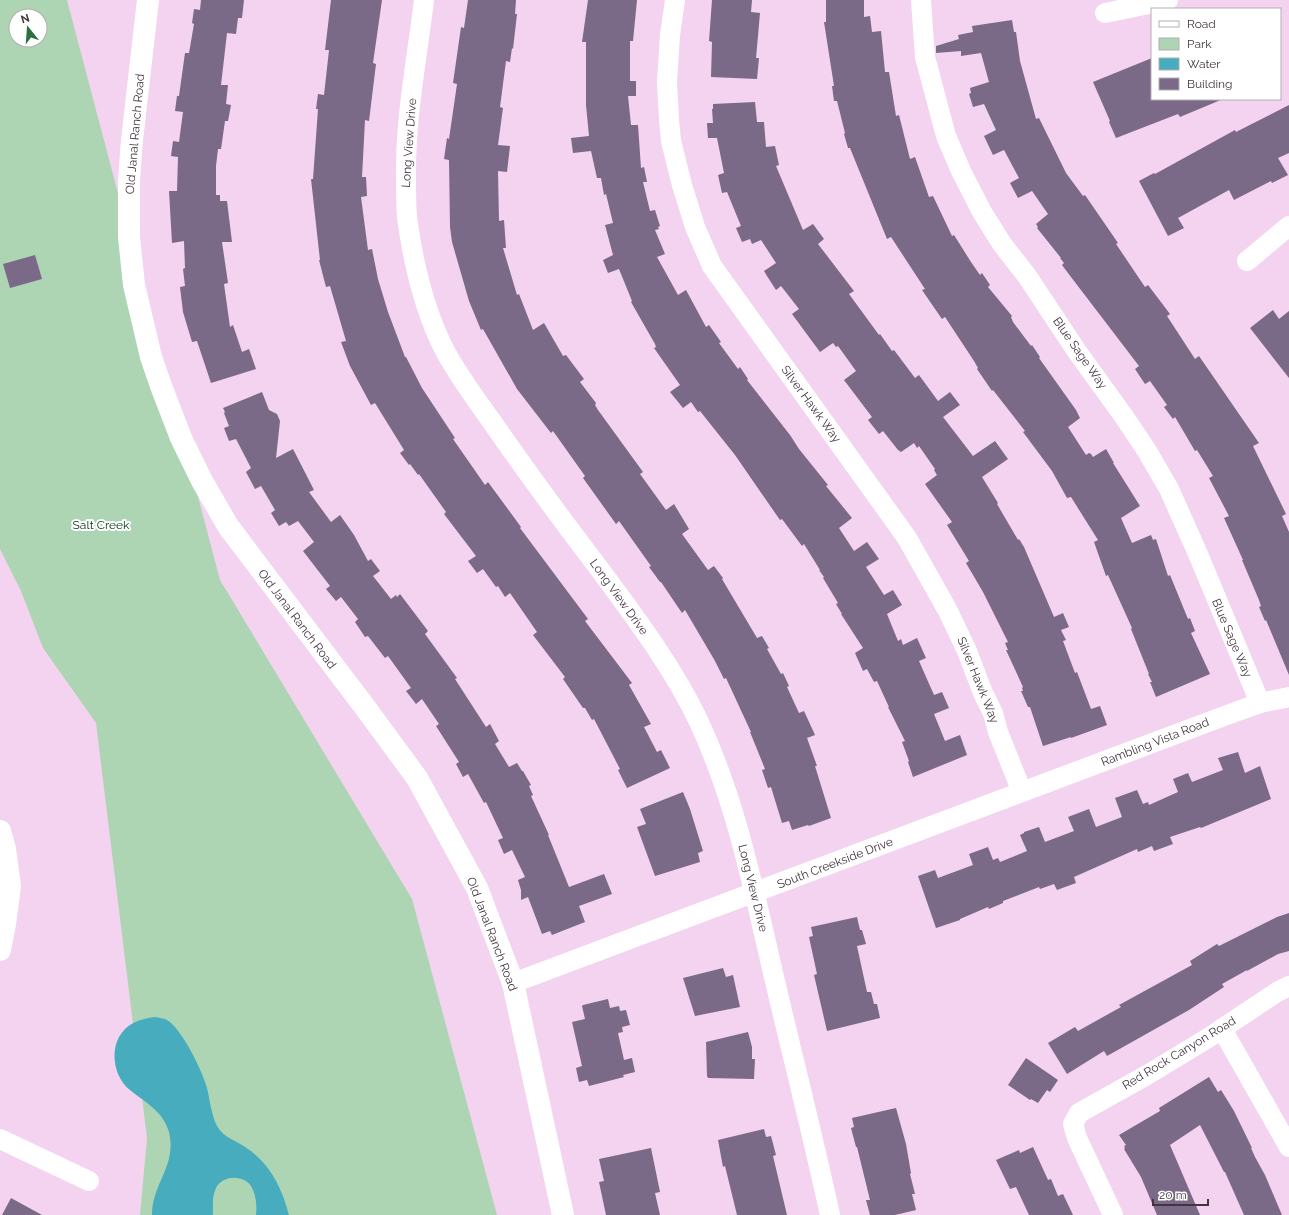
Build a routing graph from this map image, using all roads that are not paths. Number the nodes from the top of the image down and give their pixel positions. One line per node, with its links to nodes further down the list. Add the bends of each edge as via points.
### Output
1 (148, 0): 15 (street, Old Janal Ranch Road, via 132,140 129,237 134,285 151,357 161,386 181,438 228,526 417,778 477,888)
2 (424, 0): 13 (street, Long View Drive, via 414,73 405,192 412,250 430,315 444,349 477,401 637,620 683,691 712,752 737,826)
3 (676, 0): 11 (street, Silver Hawk Way, via 668,64 669,120 682,185 697,232 712,266 724,284 907,538 931,578 967,651)
4 (921, 0): 10 (street, Blue Sage Way, via 925,57 946,136 961,171 1002,244 1125,418 1169,489)
5 (1168, 0): 6 (street)
6 (1106, 13)
7 (1289, 226): 8 (street)
8 (1247, 260)
9 (1289, 697): 10 (street, Rambling Vista Road)
10 (1260, 703): 11 (street, Rambling Vista Road)
11 (1022, 792): 13 (street, South Creekside Drive)
12 (0, 831): 14 (street, via 10,886)
13 (755, 893): 15 (street, South Creekside Drive); 22 (street, Long View Drive)
14 (0, 950)
15 (513, 983): 21 (street, Old Janal Ranch Road)
16 (1289, 986): 17 (street, Red Rock Canyon Road)
17 (1222, 1029): 19 (street); 23 (street, Red Rock Canyon Road, via 1079,1113 1073,1124 1077,1138)
18 (0, 1139): 20 (street)
19 (1289, 1147)
20 (89, 1181)
21 (563, 1215)
22 (830, 1215)
23 (1113, 1215)

